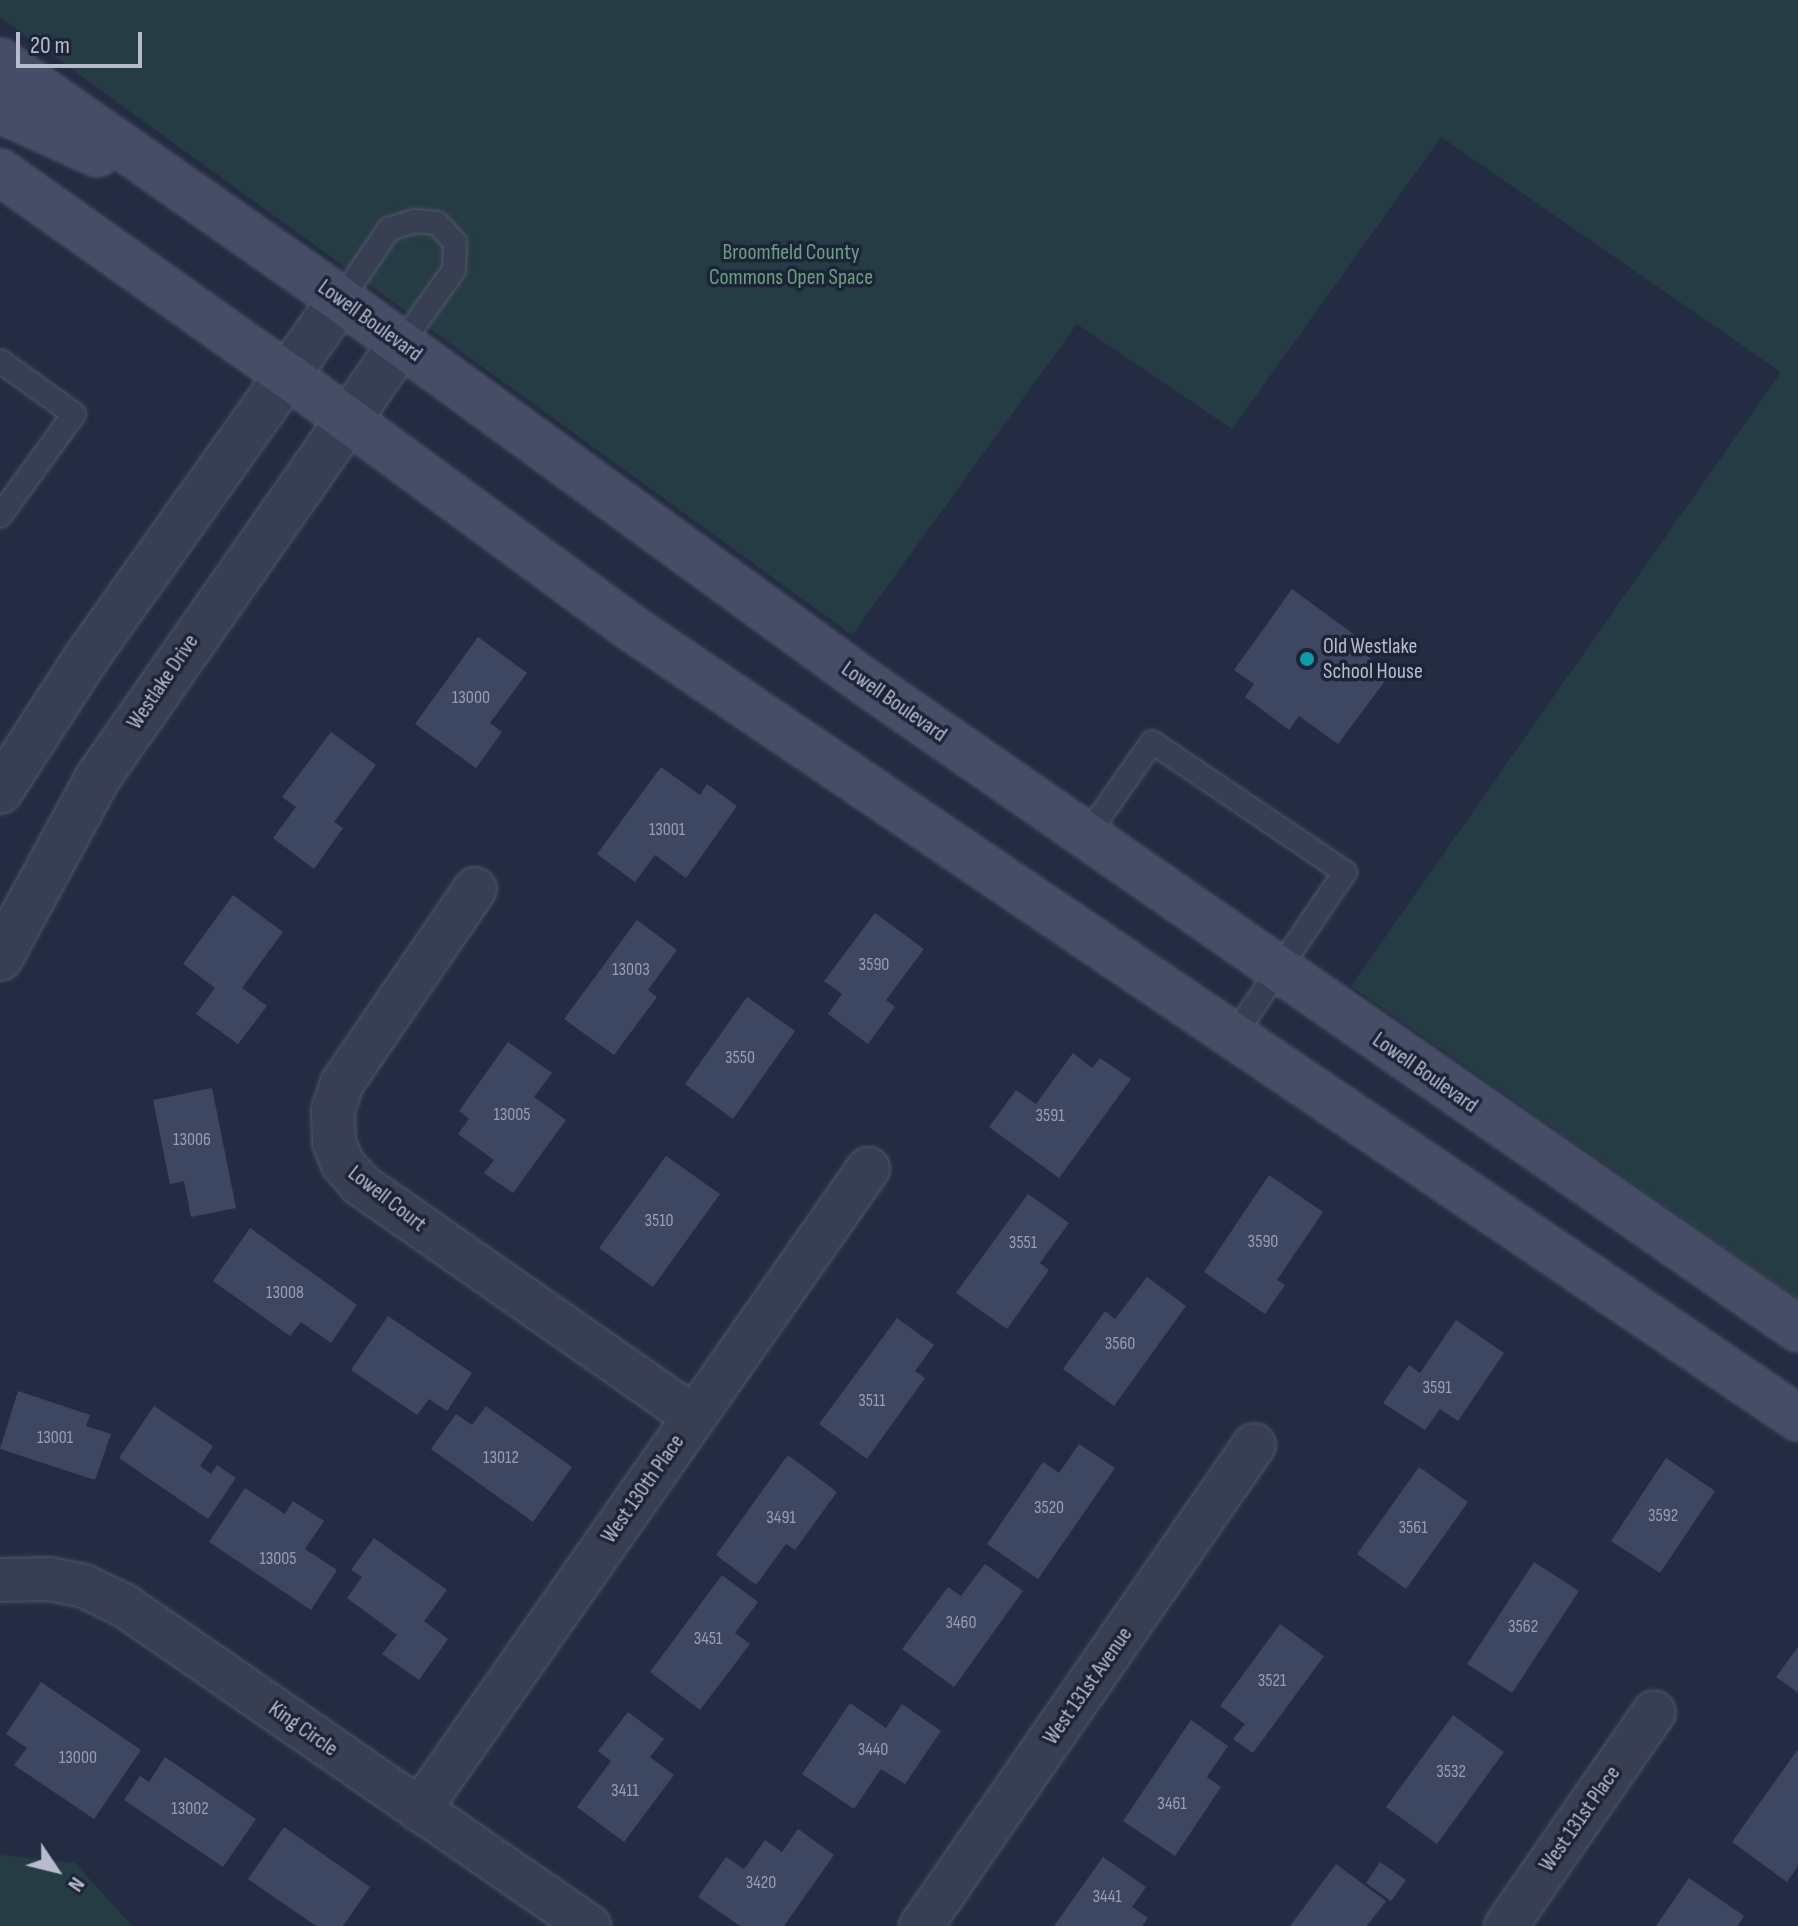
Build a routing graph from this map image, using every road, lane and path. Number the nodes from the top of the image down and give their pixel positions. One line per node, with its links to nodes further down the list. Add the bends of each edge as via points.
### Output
1 (0, 61): 4 (main road, Lowell Boulevard)
2 (0, 110): 4 (main road)
3 (0, 172): 8 (main road)
4 (198, 200): 5 (main road, Lowell Boulevard)
5 (341, 300): 6 (main road, Lowell Boulevard); 6 (lane, via 389,229 415,221 437,223 455,242 454,270); 8 (street)
6 (401, 344): 9 (street, Westlake Drive); 12 (main road, Lowell Boulevard, via 868,684)
7 (0, 361): 10 (lane, via 74,414)
8 (287, 375): 9 (main road); 11 (street, via 84,661)
9 (347, 419): 14 (street, Westlake Drive, via 99,776); 16 (main road, via 633,629)
10 (0, 516)
11 (0, 791)
12 (1087, 835): 15 (main road, Lowell Boulevard); 15 (lane, via 1152,742 1345,872)
13 (475, 889): 21 (street, Lowell Court, via 342,1083 333,1111 334,1142 342,1163 360,1184)
14 (0, 958)
15 (1278, 971): 16 (lane); 18 (main road, Lowell Boulevard)
16 (1235, 1034): 19 (main road)
17 (868, 1169): 21 (street, West 130th Place)
18 (1798, 1329)
19 (1726, 1369): 20 (main road); 22 (main road)
20 (1798, 1401)
21 (694, 1417): 26 (street, West 130th Place)
22 (1798, 1418)
23 (1254, 1445): 28 (street, West 131st Avenue)
24 (0, 1580): 26 (street, King Circle, via 49,1579 84,1586 125,1606)
25 (1654, 1712): 29 (street, West 131st Place)
26 (419, 1810): 27 (street, King Circle)
27 (589, 1926)
28 (921, 1926)
29 (1506, 1926)

